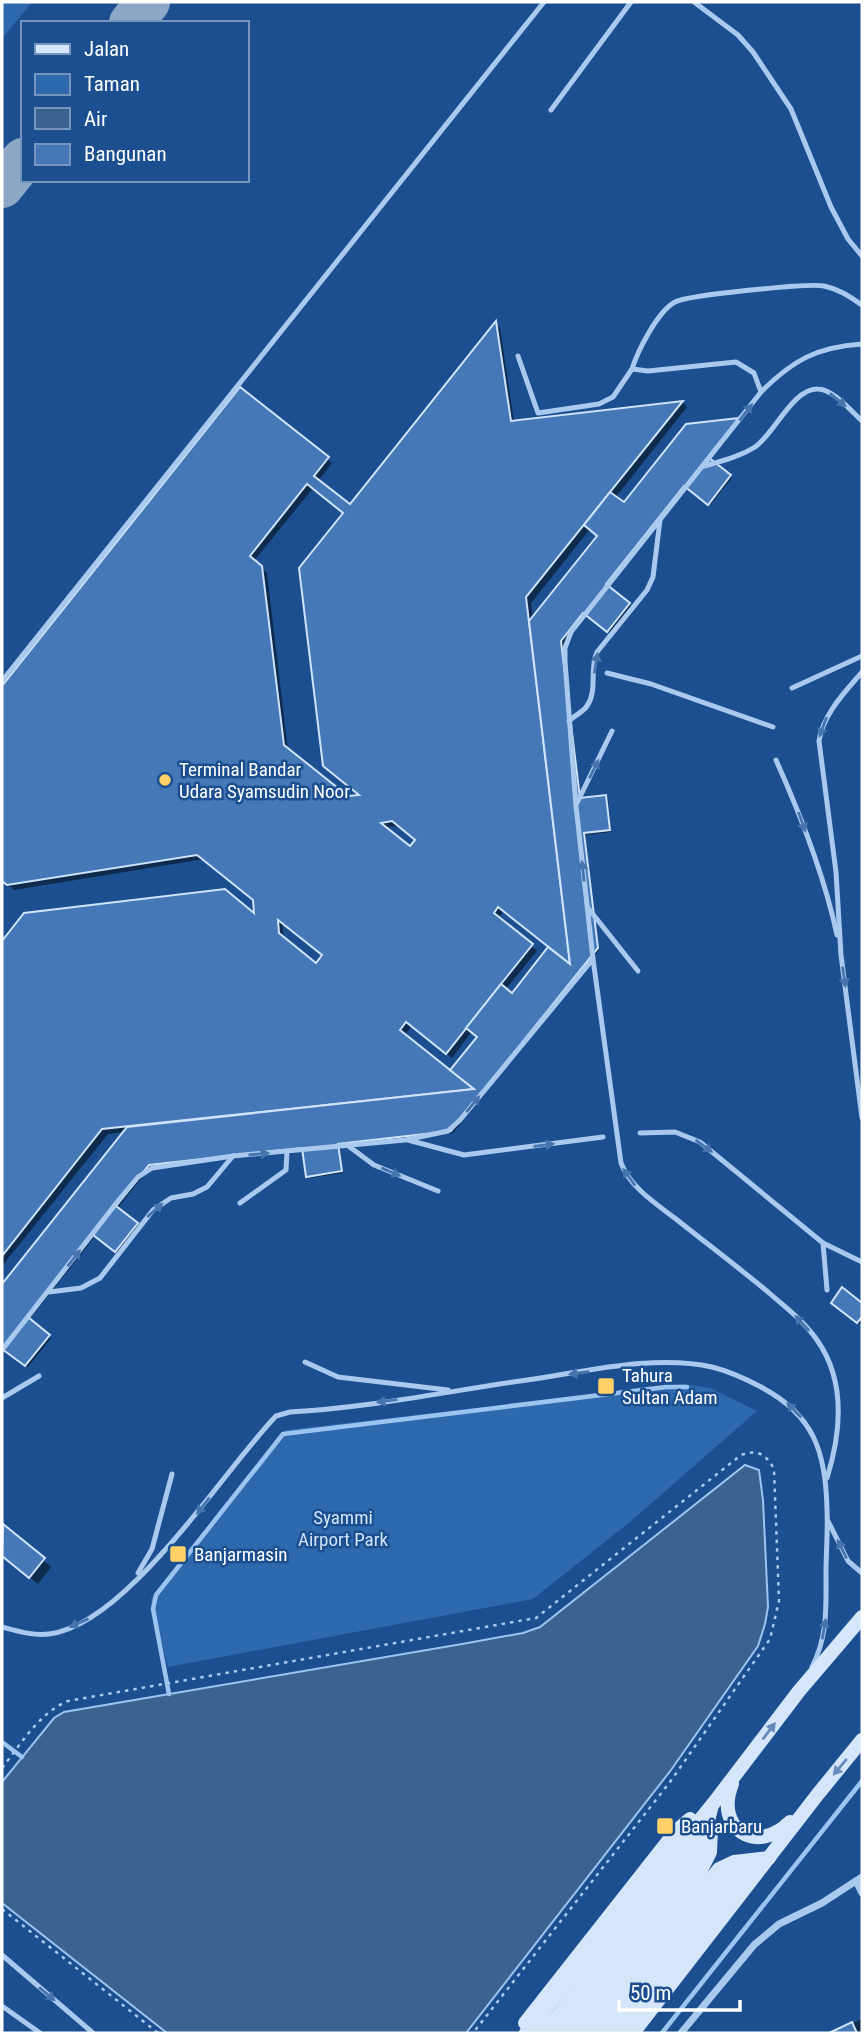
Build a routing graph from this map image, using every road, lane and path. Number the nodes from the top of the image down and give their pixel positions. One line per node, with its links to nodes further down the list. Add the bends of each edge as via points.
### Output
1 (544, 2): 17 (lane)
2 (631, 2): 4 (lane)
3 (694, 2): 5 (lane, via 738,35 791,109 831,207)
4 (551, 110)
5 (862, 256)
6 (862, 306): 9 (lane, via 823,286 676,301 637,353)
7 (862, 344): 10 (lane, via 797,360)
8 (518, 356): 9 (lane, via 538,413 599,404 613,397)
9 (632, 369): 10 (lane, via 736,362 754,373)
10 (761, 392): 12 (lane, one-way to 10)
11 (862, 421): 12 (lane, one-way to 11, via 738,457 764,440 808,390 821,388 830,393)
12 (704, 466): 13 (lane)
13 (660, 520): 19 (lane, one-way to 13, via 587,706 597,652 653,577); 19 (lane, via 571,632 565,648)
14 (862, 656): 18 (lane)
15 (862, 672): 25 (lane, one-way to 25, via 828,716 819,741)
16 (607, 673): 20 (lane)
17 (2, 681)
18 (792, 688)
19 (569, 721): 23 (lane)
20 (773, 727)
21 (611, 732): 23 (lane, one-way to 21)
22 (776, 760): 25 (lane, one-way to 25, via 827,890)
23 (576, 806): 24 (lane, one-way to 23)
24 (587, 907): 26 (lane); 27 (lane)
25 (841, 955): 28 (lane, one-way to 28)
26 (593, 959): 31 (lane, one-way to 26, via 448,1131); 47 (lane, one-way to 26, via 839,1405 818,1341 798,1318 625,1174)
27 (638, 971)
28 (862, 1118)
29 (640, 1133): 37 (lane, one-way to 37, via 675,1132 700,1142)
30 (603, 1137): 31 (lane, one-way to 30, via 464,1155)
31 (404, 1139): 32 (lane)
32 (346, 1145): 33 (lane); 35 (lane, one-way to 35, via 374,1165)
33 (287, 1151): 34 (lane, one-way to 33); 36 (lane, via 286,1170)
34 (233, 1156): 40 (lane, one-way to 34, via 80,1288 100,1278 152,1210 206,1186); 40 (lane, one-way to 34, via 138,1177 152,1168)
35 (438, 1191)
36 (240, 1203)
37 (823, 1243): 38 (lane); 39 (lane)
38 (862, 1262)
39 (827, 1290)
40 (48, 1292): 41 (lane)
41 (2, 1350)
42 (305, 1362): 44 (lane, via 338,1377)
43 (39, 1376): 45 (lane)
44 (454, 1391): 47 (lane, one-way to 44, via 810,1428 794,1408 755,1384 715,1368 671,1363 625,1366); 50 (lane, one-way to 50, via 276,1416 188,1525)
45 (2, 1398)
46 (172, 1474): 50 (lane, via 152,1549)
47 (827, 1478): 48 (lane)
48 (828, 1521): 49 (lane, one-way to 48, via 848,1560); 53 (lane, one-way to 48, via 819,1654 826,1626)
49 (862, 1573)
50 (133, 1582): 52 (lane, one-way to 52, via 85,1621 50,1634)
51 (862, 1617): 53 (street)
52 (2, 1627)
53 (799, 1691): 56 (street, one-way to 53)
54 (862, 1740): 57 (street, one-way to 57)
55 (2, 1768): 68 (path, via 44,1715 68,1700 536,1618 741,1455 761,1453 774,1469 779,1601 770,1639 670,1782)
56 (740, 1769): 57 (street, via 727,1798 727,1814 738,1831 748,1836 760,1838 784,1828); 58 (street)
57 (818, 1794): 59 (street)
58 (713, 1804): 69 (street, via 676,1831); 70 (street); 71 (street, via 680,1861); 72 (street, via 701,1848 690,1867); 73 (street, via 710,1852 699,1874)
59 (769, 1858): 74 (street, via 734,1862 719,1869); 75 (street, via 726,1878); 76 (street, via 743,1877); 77 (street)
60 (859, 1879): 61 (street); 78 (street, via 779,1924 754,1945)
61 (862, 1893)
62 (2, 1909): 67 (path)
63 (2, 1955): 66 (lane, one-way to 66)
64 (2, 2006): 65 (lane)
65 (40, 2033)
66 (93, 2033)
67 (158, 2033)
68 (473, 2033)
69 (519, 2033)
70 (526, 2033)
71 (540, 2033)
72 (555, 2033)
73 (573, 2033)
74 (588, 2033)
75 (602, 2033)
76 (618, 2033)
77 (633, 2033)
78 (681, 2033)

